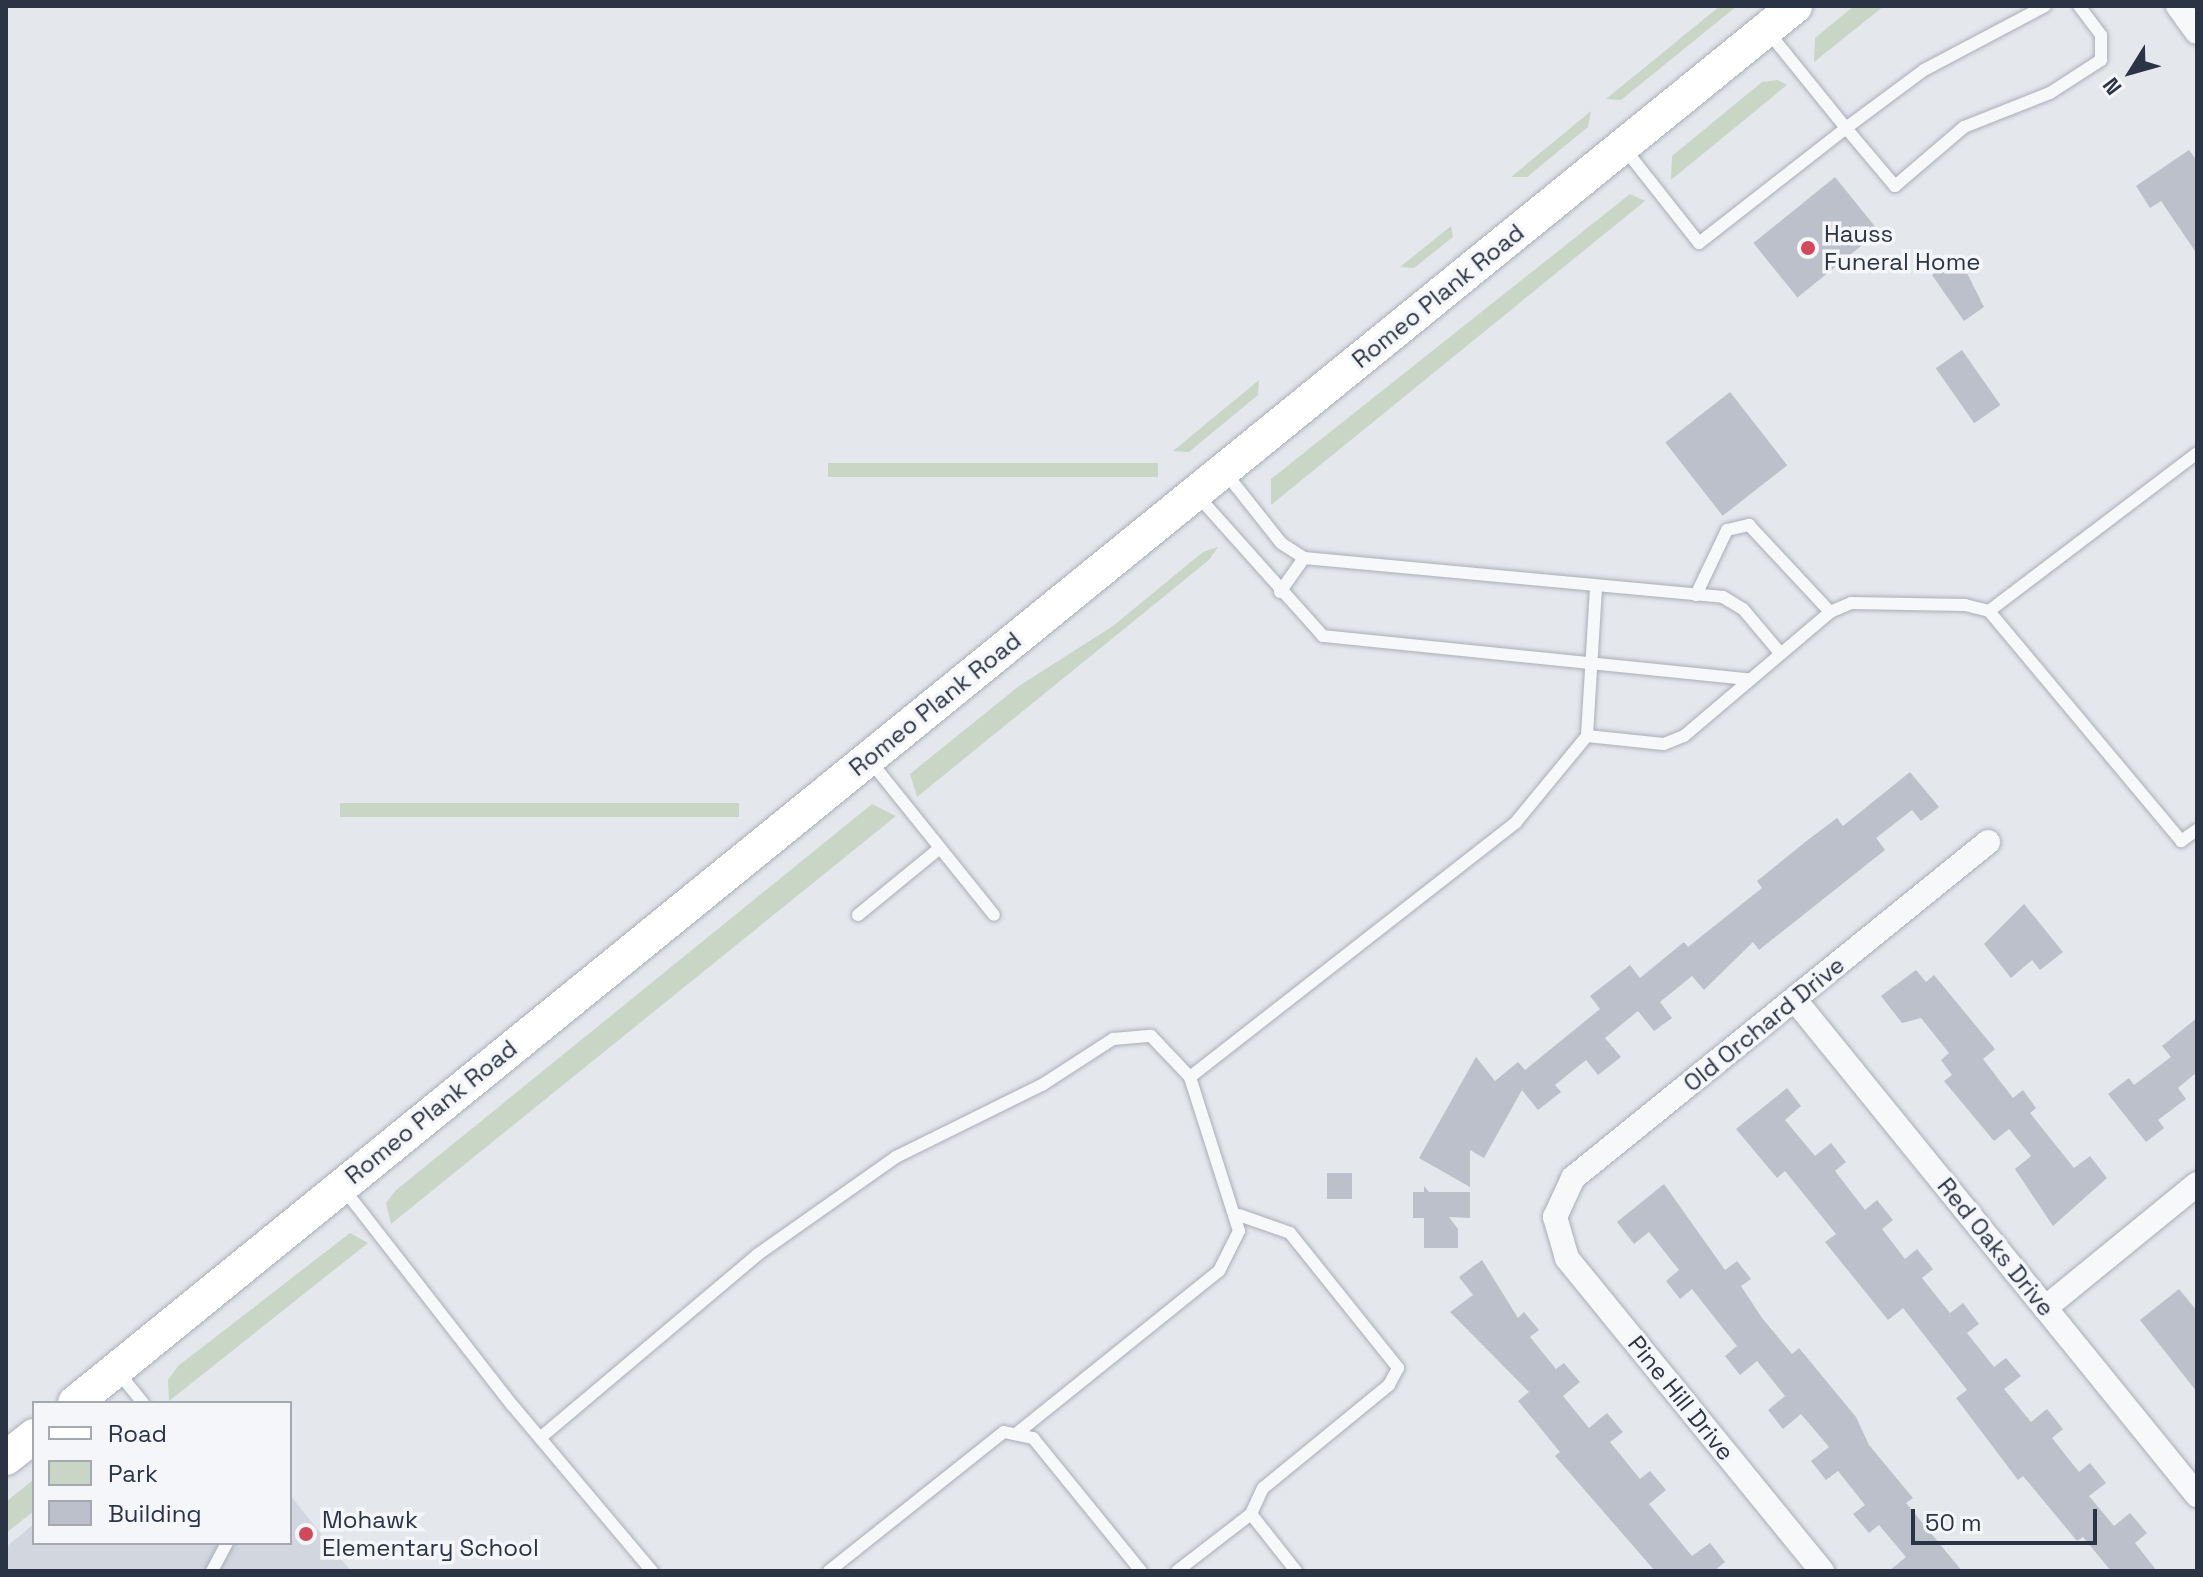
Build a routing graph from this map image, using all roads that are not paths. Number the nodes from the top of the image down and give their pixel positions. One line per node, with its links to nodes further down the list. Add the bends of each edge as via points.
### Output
1 (1795, 6): 5 (main road, Romeo Plank Road)
2 (2045, 6): 7 (lane, via 1924,70)
3 (2079, 6): 7 (lane, via 2101,35 2101,60 2050,93 1964,127 1895,186)
4 (2178, 6): 6 (street)
5 (1766, 30): 7 (lane); 8 (main road, Romeo Plank Road)
6 (2197, 32)
7 (1846, 128): 8 (lane, via 1699,243)
8 (1622, 146): 10 (main road, Romeo Plank Road)
9 (2197, 453): 16 (lane)
10 (1223, 470): 11 (main road, Romeo Plank Road); 12 (lane, via 1281,543)
11 (1195, 493): 14 (lane); 22 (main road, Romeo Plank Road)
12 (1304, 558): 13 (lane); 14 (lane)
13 (1596, 588): 15 (lane); 19 (lane)
14 (1280, 592): 19 (lane, via 1310,626 1338,640)
15 (1696, 595): 17 (lane, via 1727,530 1749,525); 18 (lane, via 1723,597 1743,609)
16 (1989, 611): 17 (lane, via 1869,600); 23 (lane, via 2181,841)
17 (1830, 612): 18 (lane)
18 (1780, 653): 20 (lane)
19 (1593, 664): 20 (lane); 21 (lane)
20 (1749, 679): 21 (lane, via 1684,736 1664,744)
21 (1587, 736): 29 (lane, via 1516,822)
22 (868, 759): 25 (lane); 31 (main road, Romeo Plank Road)
23 (2197, 830)
24 (1988, 842): 28 (street, Old Orchard Drive)
25 (940, 848): 26 (lane); 27 (lane)
26 (858, 915)
27 (994, 915)
28 (1795, 1000): 33 (street, Old Orchard Drive, via 1573,1178); 34 (street, Red Oaks Drive)
29 (1190, 1077): 32 (lane); 40 (lane, via 1151,1036 1113,1039 1042,1085 896,1157 757,1255)
30 (2197, 1184): 34 (street)
31 (341, 1186): 35 (main road, Romeo Plank Road); 40 (lane)
32 (1239, 1215): 38 (lane, via 1239,1231 1219,1271); 43 (lane, via 1290,1233 1398,1368 1389,1385 1263,1488)
33 (1555, 1217): 51 (street, Pine Hill Drive, via 1567,1258)
34 (2045, 1308): 42 (street, Red Oaks Drive)
35 (116, 1370): 36 (main road, Romeo Plank Road); 37 (lane)
36 (77, 1401)
37 (141, 1401)
38 (1016, 1434): 47 (lane, via 1004,1432); 48 (lane, via 1033,1438)
39 (32, 1438): 41 (main road)
40 (540, 1438): 46 (lane)
41 (6, 1458)
42 (2197, 1495)
43 (1251, 1514): 49 (lane); 50 (lane)
44 (226, 1545): 45 (lane)
45 (212, 1571)
46 (652, 1571)
47 (829, 1571)
48 (1141, 1571)
49 (1177, 1571)
50 (1296, 1571)
51 (1822, 1571)

